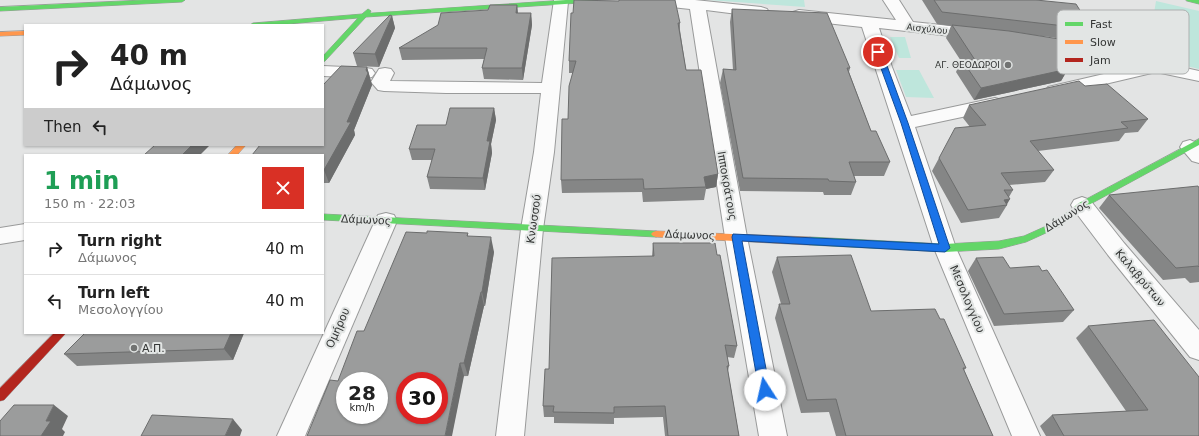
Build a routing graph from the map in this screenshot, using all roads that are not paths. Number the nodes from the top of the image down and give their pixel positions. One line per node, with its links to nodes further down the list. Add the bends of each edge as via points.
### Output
1 (182, 0): 10 (main road)
2 (595, 0): 6 (main road)
3 (653, 0): 9 (street, Αισχύλου)
4 (891, 0): 14 (street)
5 (1189, 0): 7 (main road)
6 (560, 2): 11 (main road); 25 (street, Κνωσσού)
7 (1199, 2)
8 (373, 5): 11 (main road)
9 (697, 6): 12 (street, Αισχύλου); 38 (street, Ιπποκράτους)
10 (0, 9)
11 (364, 16): 13 (main road); 20 (main road)
12 (869, 22): 14 (street, Αισχύλου); 28 (street, Μεσολογγίου)
13 (265, 24)
14 (907, 26): 17 (street, Αισχύλου)
15 (24, 33): 16 (main road)
16 (0, 34)
17 (996, 36)
18 (1019, 39): 19 (street)
19 (1057, 46)
20 (324, 59)
21 (324, 71): 25 (street, via 385,74 380,82 384,86)
22 (1125, 74): 26 (street)
23 (1189, 74): 24 (street)
24 (1199, 76)
25 (550, 88): 35 (street, Κνωσσού, via 544,152)
26 (1038, 94)
27 (1008, 101): 28 (street)
28 (904, 123): 39 (street, Μεσολογγίου)
29 (241, 146): 31 (main road)
30 (1196, 148): 32 (main road, Δάμωνος)
31 (233, 154)
32 (1082, 205): 39 (main road, Δάμωνος, via 1056,225 1026,239 999,245); 41 (street, Καλαβρύτων)
33 (324, 217): 34 (main road, Δάμωνος)
34 (386, 221): 35 (main road, Δάμωνος); 43 (street, Ομήρου)
35 (532, 228): 38 (main road, Δάμωνος); 44 (street, Κνωσσού)
36 (24, 232): 37 (street)
37 (0, 236)
38 (736, 237): 39 (main road, Δάμωνος); 45 (street, Ιπποκράτους)
39 (945, 248): 46 (street, Μεσολογγίου)
40 (60, 334): 42 (main road)
41 (1199, 348)
42 (0, 396)
43 (291, 436)
44 (510, 436)
45 (773, 436)
46 (1026, 436)

